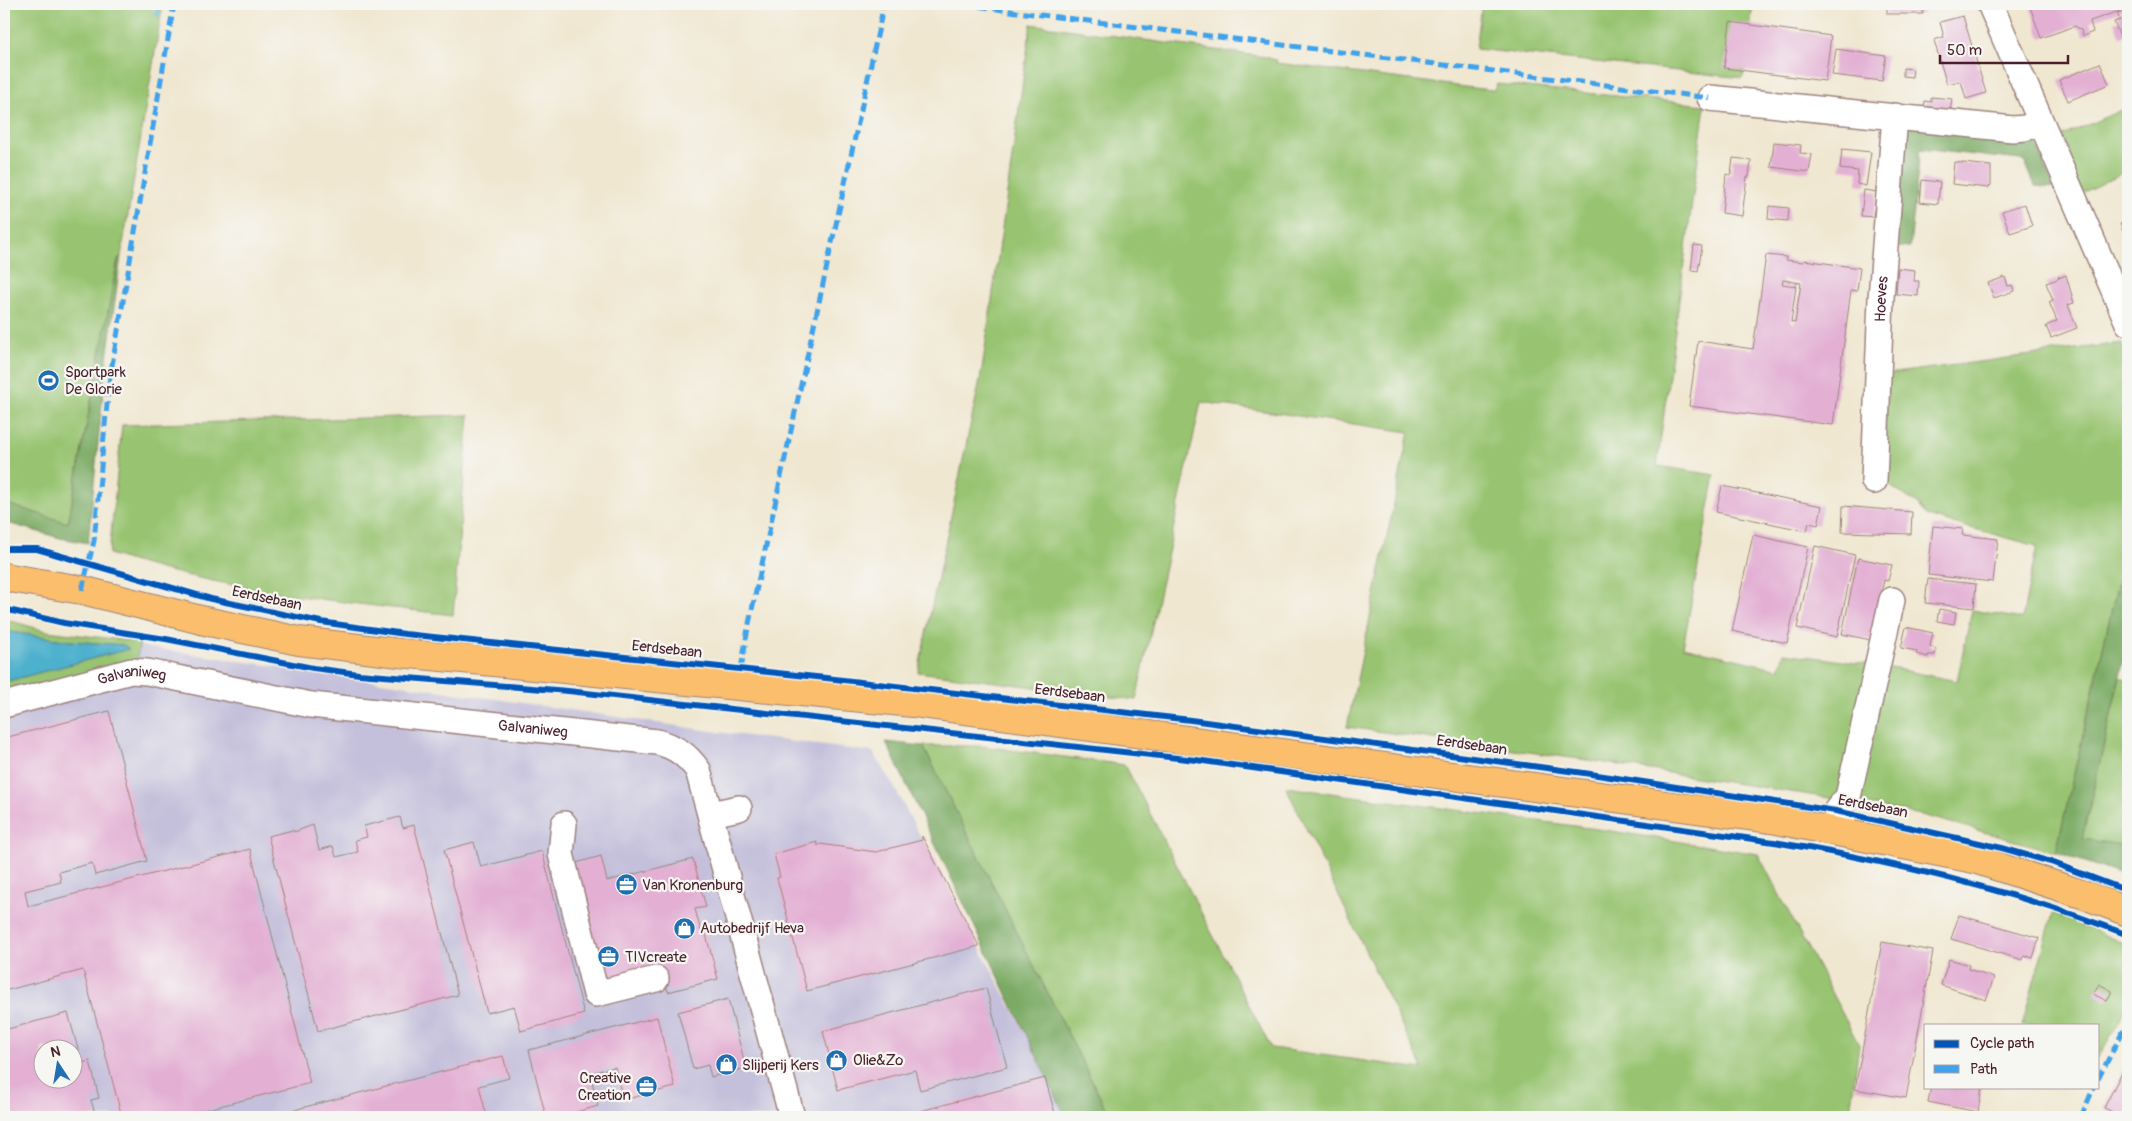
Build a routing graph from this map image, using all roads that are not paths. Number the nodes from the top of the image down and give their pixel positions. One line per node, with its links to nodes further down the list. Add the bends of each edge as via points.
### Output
1 (1990, 4): 4 (street)
2 (1710, 98): 3 (street)
3 (1895, 116): 4 (street, via 2013,129); 6 (street, Hoeves, via 1881,298)
4 (2040, 122): 5 (street)
5 (2128, 323)
6 (1874, 481)
7 (4, 577): 13 (main road, Eerdsebaan, via 82,590 299,641 914,703 1767,819)
8 (1892, 600): 13 (street, via 1848,797 1836,812 1843,823)
9 (4, 704): 11 (street, Galvaniweg, via 131,671 311,705 657,742 675,747 698,770)
10 (739, 808): 11 (street)
11 (711, 814): 16 (street, Galvaniweg)
12 (564, 824): 15 (street, via 561,854 596,994)
13 (1841, 833): 14 (main road, Eerdsebaan, via 1974,859)
14 (2128, 912)
15 (656, 979)
16 (786, 1116)

